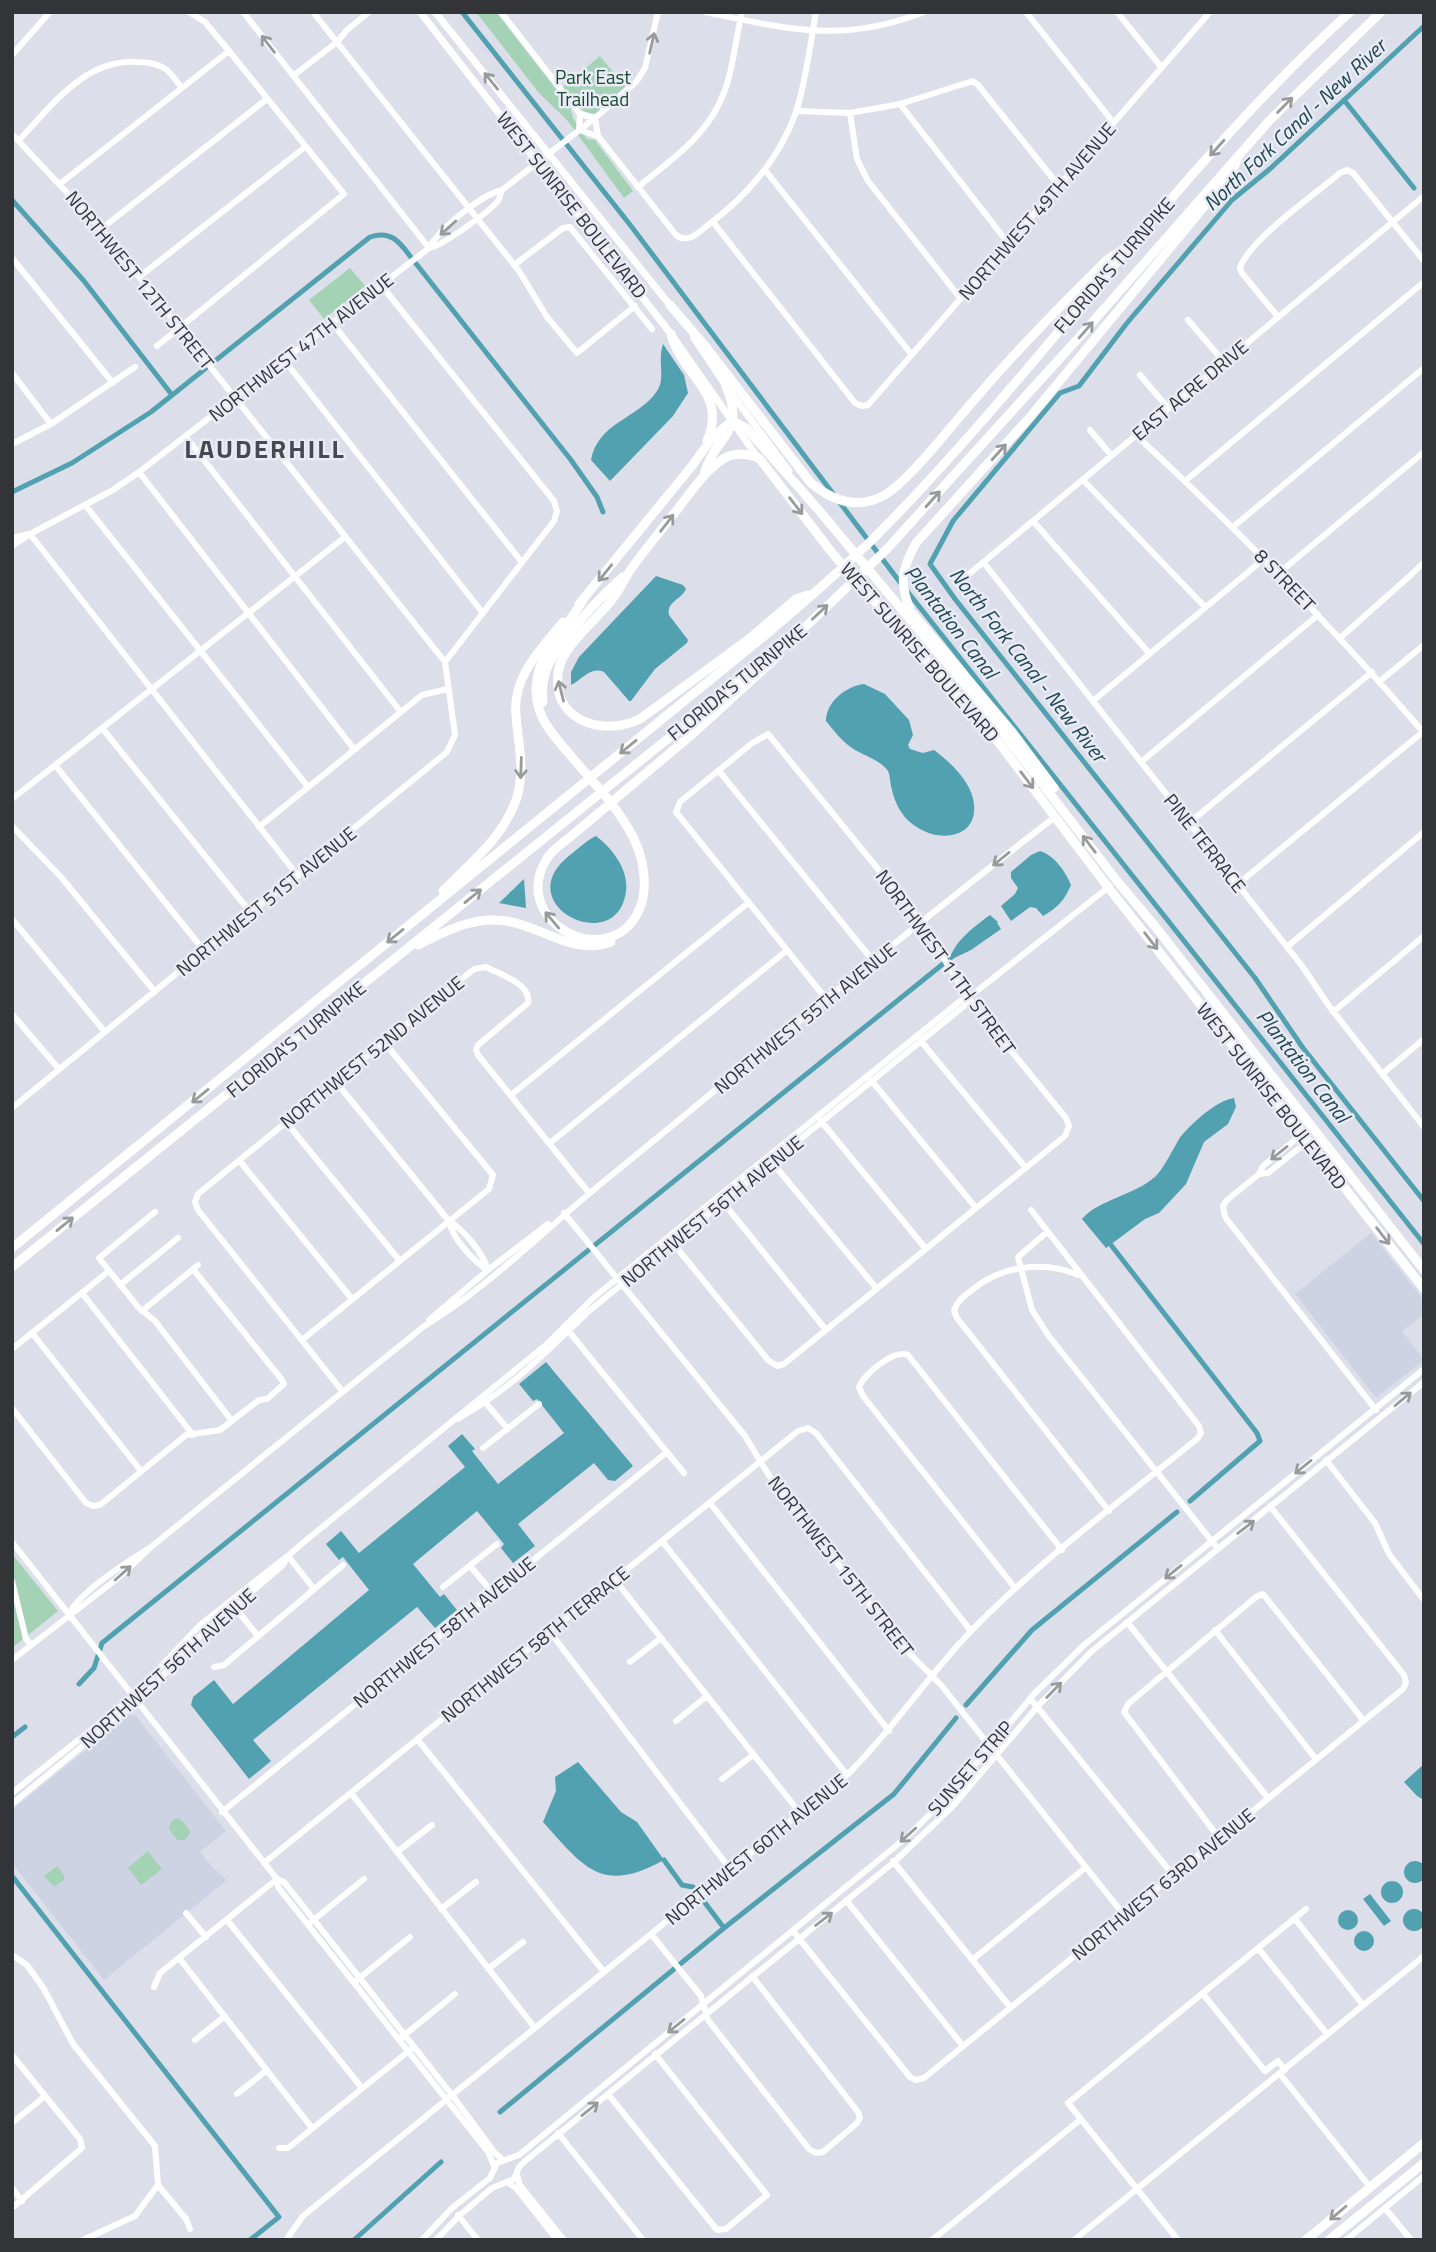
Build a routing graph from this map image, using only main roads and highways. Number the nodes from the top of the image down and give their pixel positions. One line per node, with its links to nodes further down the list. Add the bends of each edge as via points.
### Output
1 (421, 12): 8 (main road, WEST SUNRISE BOULEVARD)
2 (435, 12): 7 (main road, WEST SUNRISE BOULEVARD, one-way to 2)
3 (1350, 12): 6 (highway, FLORIDA'S TURNPIKE, one-way to 6, via 1240,122)
4 (1381, 12): 5 (highway, FLORIDA'S TURNPIKE, one-way to 4)
5 (1239, 155): 18 (highway, FLORIDA'S TURNPIKE, one-way to 5, via 887,549); 21 (highway, one-way to 5, via 1052,783 918,621 902,582 907,559 1232,173)
6 (1133, 243): 7 (highway, via 1108,258 1064,302 905,478 882,496 866,501 841,501 810,482); 16 (highway, FLORIDA'S TURNPIKE, via 964,440 876,536)
7 (670, 305): 9 (main road, WEST SUNRISE BOULEVARD)
8 (671, 334): 10 (main road, WEST SUNRISE BOULEVARD); 11 (highway, via 675,349 714,408 713,427)
9 (726, 386): 10 (highway); 14 (main road, WEST SUNRISE BOULEVARD)
10 (733, 421): 11 (highway); 12 (main road, WEST SUNRISE BOULEVARD); 13 (highway); 14 (highway, via 746,428)
11 (703, 449): 17 (highway, one-way to 17)
12 (759, 458): 13 (highway, via 734,455); 22 (highway, WEST SUNRISE BOULEVARD, one-way to 22, via 834,555 983,722)
13 (704, 475): 15 (highway, one-way to 13)
14 (817, 508): 21 (highway, WEST SUNRISE BOULEVARD)
15 (630, 571): 16 (highway, one-way to 15, via 796,599 640,719 601,727 577,718 566,707 559,692 559,667); 19 (highway, via 556,652 542,682 548,718)
16 (813, 594): 23 (highway, FLORIDA'S TURNPIKE, one-way to 23)
17 (583, 600): 19 (highway, via 546,656 536,690 545,723); 23 (highway, one-way to 23, via 534,658 517,690 522,775 504,825 478,858)
18 (799, 633): 20 (highway, one-way to 18, via 640,855 642,901 620,932 594,940 578,938 561,930 542,908 539,886 546,859 768,667); 24 (highway, FLORIDA'S TURNPIKE, one-way to 18)
19 (578, 761): 20 (highway)
20 (616, 806): 24 (highway, via 641,840 650,881 642,915 631,930 595,946 576,945 527,925 488,920 455,927)
21 (1061, 806): 22 (highway, WEST SUNRISE BOULEVARD, one-way to 21)
22 (1113, 884): 25 (highway, WEST SUNRISE BOULEVARD, one-way to 25); 26 (highway, WEST SUNRISE BOULEVARD)
23 (415, 920): 31 (highway, FLORIDA'S TURNPIKE, one-way to 31)
24 (401, 954): 32 (highway, FLORIDA'S TURNPIKE, one-way to 24)
25 (1204, 1008): 26 (highway); 27 (highway, WEST SUNRISE BOULEVARD)
26 (1238, 1031): 28 (highway, WEST SUNRISE BOULEVARD)
27 (1264, 1087): 28 (highway, via 1275,1093 1300,1124); 29 (highway, WEST SUNRISE BOULEVARD)
28 (1310, 1125): 30 (highway, WEST SUNRISE BOULEVARD)
29 (1305, 1137): 30 (highway, via 1312,1137 1366,1205); 34 (highway, WEST SUNRISE BOULEVARD, one-way to 34)
30 (1381, 1214): 33 (highway, WEST SUNRISE BOULEVARD)
31 (12, 1248)
32 (12, 1267)
33 (1424, 1269)
34 (1424, 1289)
35 (1424, 2143): 37 (highway)
36 (1424, 2163): 38 (highway)
37 (1370, 2187): 38 (highway); 39 (highway, one-way to 39)
38 (1362, 2213): 40 (highway)
39 (1306, 2240)
40 (1329, 2240)

